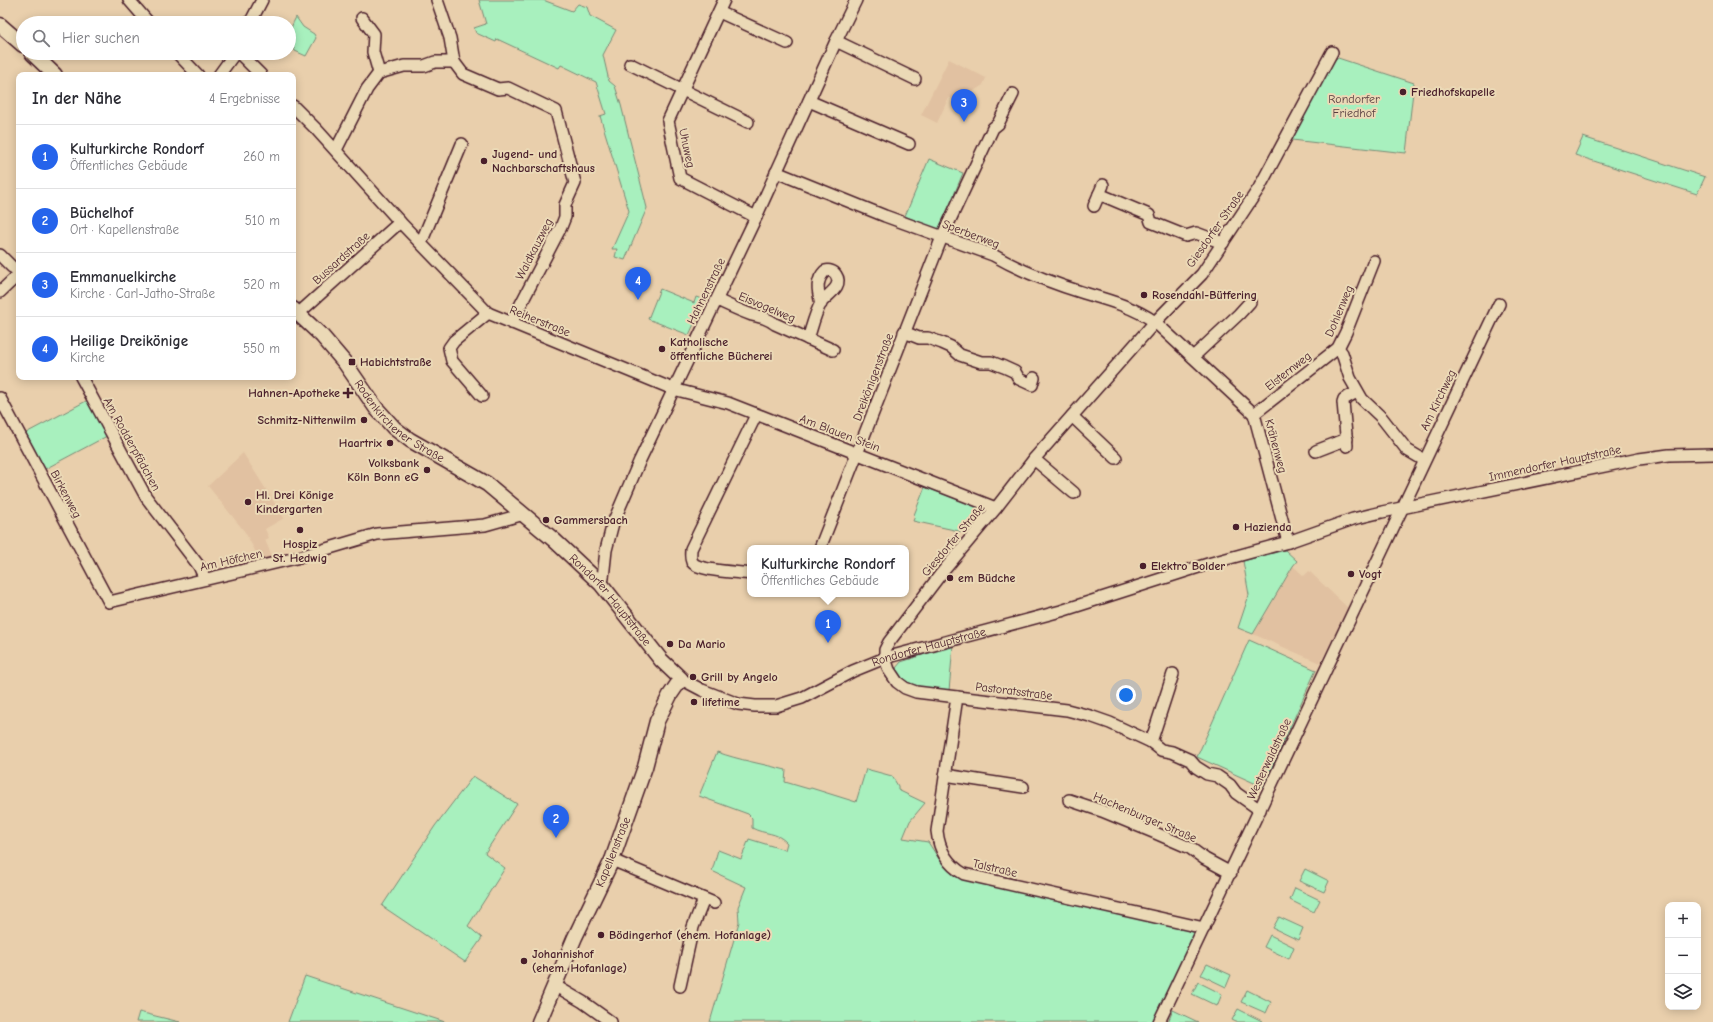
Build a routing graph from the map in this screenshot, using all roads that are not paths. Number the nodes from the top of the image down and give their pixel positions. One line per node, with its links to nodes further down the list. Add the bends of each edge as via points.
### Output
1 (129, 0): 7 (street)
2 (262, 0): 8 (street)
3 (437, 0): 19 (street, via 450,38)
4 (724, 0): 6 (street, Uhuweg)
5 (856, 0): 12 (street, Hahnenstraße)
6 (719, 12): 13 (street); 27 (street, Uhuweg)
7 (144, 16)
8 (254, 16)
9 (362, 18): 25 (street, via 374,34 373,52)
10 (0, 25): 11 (main road)
11 (16, 39)
12 (836, 41): 26 (street); 29 (street, Hahnenstraße)
13 (788, 43)
14 (1332, 52): 41 (street, Giesdorfer Straße, via 1259,188)
15 (39, 60): 21 (main road)
16 (184, 60): 22 (street)
17 (230, 60): 23 (street)
18 (246, 60): 24 (street)
19 (454, 62): 25 (street, via 435,62 418,67 404,66); 54 (street, Waldkauzweg, via 463,74 498,89 508,88 556,111 575,183 565,204 565,217 561,227)
20 (630, 64): 27 (street)
21 (52, 72)
22 (195, 72)
23 (221, 72)
24 (258, 72)
25 (379, 73): 34 (street, via 367,89)
26 (915, 79)
27 (683, 89): 31 (street); 37 (street, Uhuweg, via 668,121 680,178)
28 (1013, 94): 39 (street, Dreikönigenstraße, via 998,124 993,128)
29 (809, 101): 33 (street); 35 (street, Hahnenstraße)
30 (296, 109): 34 (street, Reiherstraße)
31 (748, 122)
32 (462, 144): 40 (street)
33 (909, 144)
34 (336, 150): 38 (street, Reiherstraße)
35 (776, 172): 37 (street, Hahnenstraße); 39 (street, Sperberweg)
36 (1094, 206): 41 (street, via 1101,189 1149,215 1151,222 1186,236 1196,233)
37 (756, 217): 47 (street, Hahnenstraße)
38 (400, 222): 40 (street, Reiherstraße); 51 (street, Bussardstraße)
39 (942, 237): 53 (street, Sperberweg, via 954,239 1007,263 1145,314); 55 (street, Dreikönigenstraße)
40 (421, 243): 52 (street, Reiherstraße)
41 (1223, 243): 53 (street, Giesdorfer Straße, via 1202,274)
42 (0, 255): 44 (street)
43 (1374, 261): 57 (street, Dohlenweg)
44 (16, 270)
45 (16, 276): 46 (street)
46 (0, 292)
47 (717, 300): 56 (street, Eisvogelweg, via 769,320); 62 (street, Hahnenstraße)
48 (1250, 302): 59 (street)
49 (821, 304): 56 (street)
50 (1499, 304): 74 (street, Am Kirchweg)
51 (296, 311): 78 (main road, Rodenkirchener Straße, via 336,352 376,408 394,428 410,440 487,484)
52 (488, 313): 54 (street, Reiherstraße); 64 (street, via 449,348 452,361)
53 (1155, 322): 59 (street, Krähenweg); 68 (street, Giesdorfer Straße)
54 (511, 323): 62 (street, Reiherstraße)
55 (904, 332): 60 (street, via 942,343 971,359 1004,367 1015,372 1019,379 1032,384); 70 (street, Dreikönigenstraße)
56 (808, 339): 58 (street, Eisvogelweg)
57 (1338, 348): 63 (street, Dohlenweg); 66 (street, Elsternweg)
58 (833, 350)
59 (1193, 357): 66 (street, Krähenweg)
60 (1034, 378)
61 (83, 380): 82 (street, Am Rodderpfädchen, via 146,497 199,566)
62 (673, 389): 67 (street, Am Blauen Stein, via 728,403); 83 (street, Hahnenstraße, via 613,523)
63 (1357, 392): 69 (street, via 1343,402 1347,443); 74 (street, Dohlenweg, via 1407,450)
64 (482, 396)
65 (0, 398): 85 (street, Birkenweg)
66 (1254, 414): 79 (street, Krähenweg)
67 (756, 415): 70 (street, Am Blauen Stein); 81 (street, via 691,549 692,561 700,568)
68 (1072, 416): 72 (street); 73 (street, Giesdorfer Straße)
69 (1316, 451)
70 (857, 453): 76 (street, Am Blauen Stein); 80 (street, Dreikönigenstraße)
71 (1713, 454): 77 (street, Immendorfer Hauptstraße, via 1639,459)
72 (1116, 458)
73 (1034, 459): 75 (street); 76 (street, Giesdorfer Straße)
74 (1424, 460): 77 (street, Am Kirchweg)
75 (1074, 493)
76 (996, 508): 87 (street, Giesdorfer Straße, via 889,642)
77 (1403, 508): 79 (street, Rondorfer Hauptstraße, via 1353,519); 86 (street, Westerwaldstraße)
78 (524, 514): 82 (street, Am Höfchen, via 485,525 377,534 296,558); 83 (main road, Rondorfer Hauptstraße)
79 (1288, 542): 87 (street, Rondorfer Hauptstraße, via 1208,564 1061,611)
80 (821, 545)
81 (747, 574)
82 (206, 580): 85 (street, Am Höfchen)
83 (601, 584): 89 (main road, Rondorfer Hauptstraße, via 661,660)
84 (1347, 600): 86 (street)
85 (109, 602)
86 (1356, 608): 95 (street, Westerwaldstraße)
87 (885, 658): 89 (street, Rondorfer Hauptstraße, via 853,671 802,698 776,706 738,704); 90 (street, Pastoratsstraße, via 889,670 905,688 916,692)
88 (1173, 674): 91 (street)
89 (681, 680): 96 (main road, Kapellenstraße, via 657,721 645,767)
90 (957, 697): 91 (street, Pastoratsstraße, via 1067,710 1110,723); 92 (street, Talstraße)
91 (1151, 742): 95 (street, Pastoratsstraße, via 1161,750 1190,760 1207,774 1217,776)
92 (945, 775): 93 (street); 98 (street, Talstraße, via 937,831 938,842 946,858 964,874)
93 (1023, 787)
94 (1069, 800): 97 (street, Hachenburger Straße, via 1160,834 1190,848)
95 (1260, 810): 97 (street, Westerwaldstraße)
96 (612, 860): 99 (main road, Kapellenstraße); 100 (street, via 709,901 693,927)
97 (1231, 873): 98 (street, Westerwaldstraße)
98 (1204, 928): 103 (street, Westerwaldstraße)
99 (554, 985): 101 (main road, Kapellenstraße); 102 (street)
100 (680, 986)
101 (539, 1022)
102 (611, 1022)
103 (1159, 1022)

